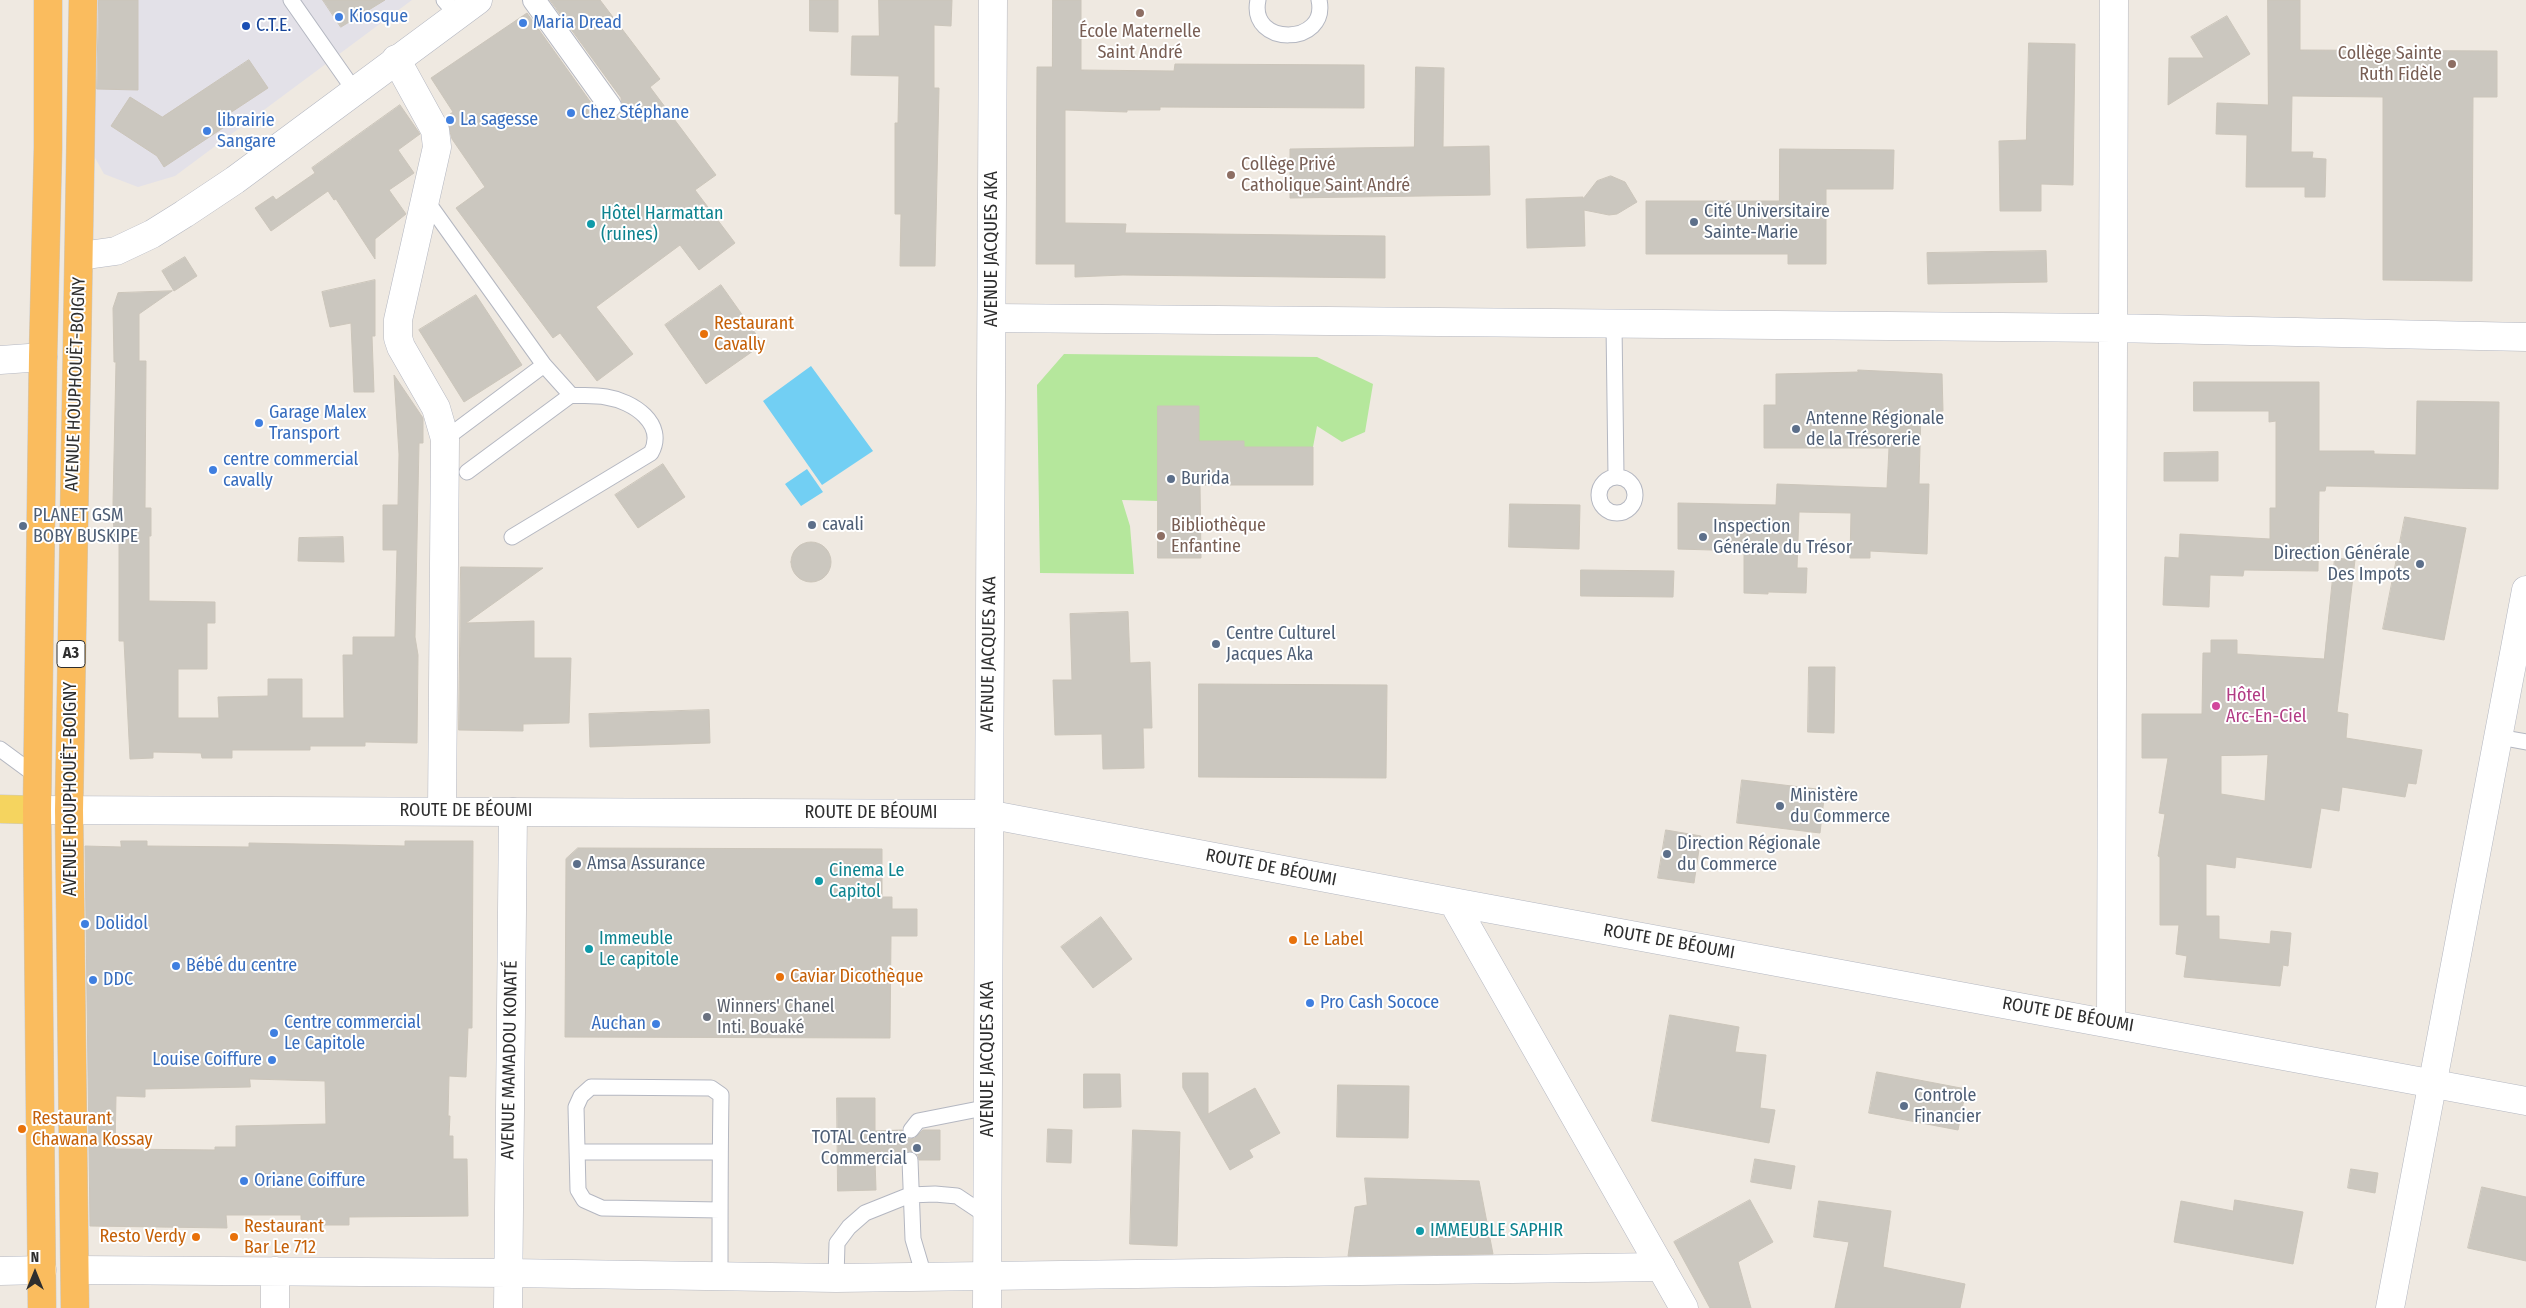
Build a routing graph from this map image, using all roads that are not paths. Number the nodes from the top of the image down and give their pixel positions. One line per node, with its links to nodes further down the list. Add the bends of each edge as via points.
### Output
1 (48, 0): 19 (highway, AVENUE HOUPHOUËT-BOIGNY / A3)
2 (83, 0): 14 (highway, AVENUE HOUPHOUËT-BOIGNY / A3)
3 (291, 0): 11 (lane)
4 (534, 0): 12 (street)
5 (993, 0): 15 (street, AVENUE JACQUES AKA)
6 (1258, 0): 7 (lane, via 1259,17 1266,27 1276,34 1288,36 1300,34 1310,27 1318,17)
7 (1319, 0)
8 (2114, 0): 17 (street)
9 (460, 5): 10 (street)
10 (396, 59): 11 (street); 13 (street, via 435,130 436,156)
11 (354, 90): 14 (street, via 235,180 152,234 116,251)
12 (610, 106)
13 (426, 200): 21 (lane); 23 (street, via 398,320 398,338 436,408)
14 (80, 256): 34 (highway, AVENUE HOUPHOUËT-BOIGNY / A3, via 74,428)
15 (992, 318): 16 (street); 37 (street, AVENUE JACQUES AKA)
16 (1614, 325): 17 (street); 25 (lane)
17 (2112, 328): 18 (street); 39 (street)
18 (2526, 337)
19 (43, 357): 20 (street); 31 (highway, AVENUE HOUPHOUËT-BOIGNY / A3)
20 (0, 360)
21 (544, 365): 22 (lane); 23 (lane)
22 (571, 395): 24 (lane); 26 (lane, via 607,397 628,405 648,418 656,432 656,444 651,453)
23 (445, 438): 35 (street)
24 (467, 472)
25 (1616, 476)
26 (512, 537)
27 (2526, 590): 28 (street)
28 (2499, 736): 29 (lane); 40 (street)
29 (2526, 742)
30 (0, 749): 31 (lane)
31 (38, 777): 33 (highway, AVENUE HOUPHOUËT-BOIGNY / A3)
32 (0, 809): 33 (main road, ROUTE DE BÉOUMI)
33 (37, 810): 34 (street, ROUTE DE BÉOUMI); 51 (highway, AVENUE HOUPHOUËT-BOIGNY / A3)
34 (69, 810): 35 (street, ROUTE DE BÉOUMI); 52 (highway, AVENUE HOUPHOUËT-BOIGNY / A3)
35 (442, 811): 36 (street, ROUTE DE BÉOUMI)
36 (513, 812): 37 (street, ROUTE DE BÉOUMI); 55 (street, AVENUE MAMADOU KONATÉ)
37 (987, 814): 38 (street, ROUTE DE BÉOUMI); 42 (street, AVENUE JACQUES AKA)
38 (1453, 902): 39 (street, ROUTE DE BÉOUMI); 50 (street)
39 (2111, 1023): 40 (street, ROUTE DE BÉOUMI)
40 (2433, 1084): 41 (street, ROUTE DE BÉOUMI); 66 (street)
41 (2526, 1101)
42 (989, 1108): 43 (lane, via 918,1122); 49 (street, AVENUE JACQUES AKA)
43 (911, 1130)
44 (577, 1152): 45 (lane); 45 (lane, via 576,1107 581,1096 592,1087 601,1087 711,1088 721,1095); 48 (lane, via 578,1190 584,1200 602,1208)
45 (720, 1152): 48 (lane)
46 (910, 1160): 47 (lane)
47 (910, 1195): 49 (lane, via 957,1196); 56 (lane, via 913,1239); 59 (lane, via 865,1213 849,1227 838,1243)
48 (720, 1210): 57 (lane)
49 (986, 1216): 58 (street, AVENUE JACQUES AKA)
50 (1661, 1267): 58 (street); 65 (street)
51 (42, 1270): 53 (street); 60 (highway, AVENUE HOUPHOUËT-BOIGNY / A3)
52 (75, 1270): 54 (street); 61 (highway, AVENUE HOUPHOUËT-BOIGNY / A3)
53 (0, 1271)
54 (275, 1271): 55 (street); 62 (street)
55 (508, 1273): 57 (street); 63 (street, AVENUE MAMADOU KONATÉ)
56 (924, 1276): 58 (street); 59 (street)
57 (720, 1277): 59 (street)
58 (987, 1277): 64 (street, AVENUE JACQUES AKA)
59 (836, 1278)
60 (42, 1308)
61 (76, 1308)
62 (275, 1308)
63 (508, 1308)
64 (987, 1308)
65 (1684, 1308)
66 (2390, 1308)

